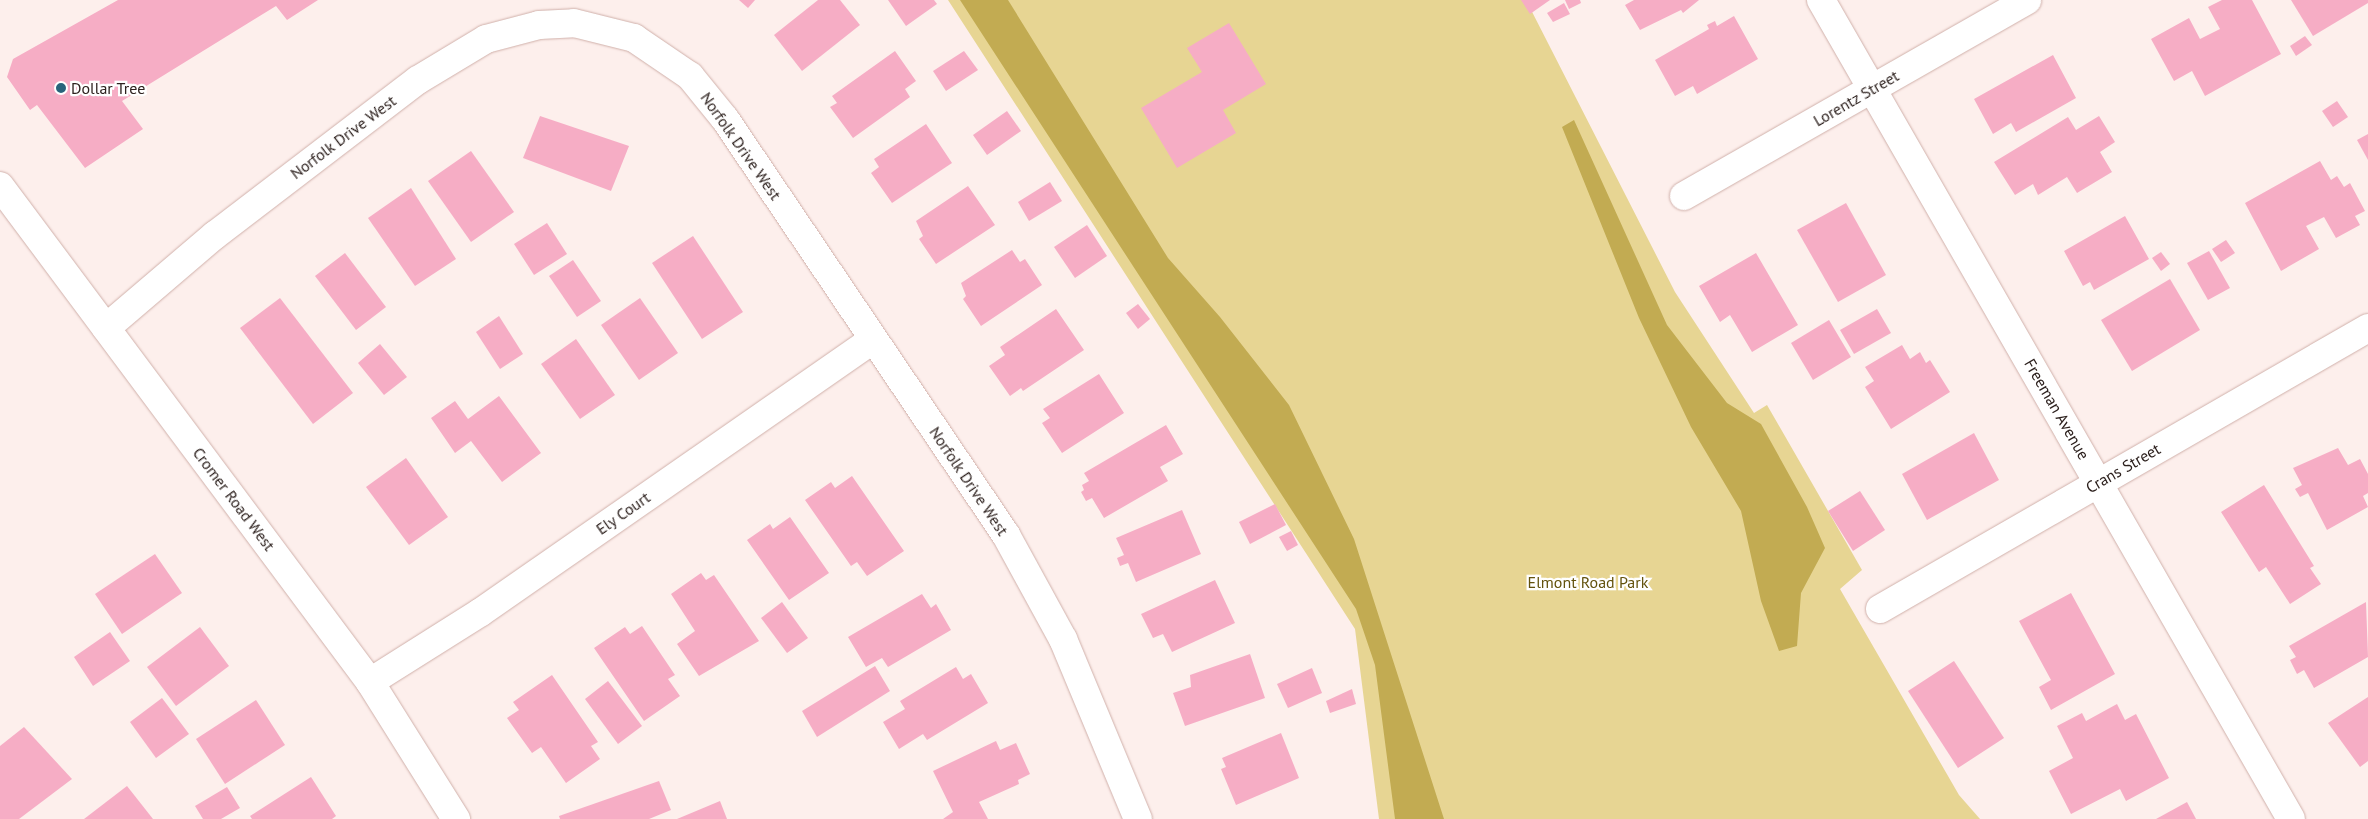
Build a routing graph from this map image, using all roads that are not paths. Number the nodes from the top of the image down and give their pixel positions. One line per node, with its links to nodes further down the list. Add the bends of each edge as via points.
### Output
1 (1821, 0): 3 (street, Freeman Avenue)
2 (2027, 0): 3 (street, Lorentz Street)
3 (1873, 89): 5 (street, Lorentz Street); 9 (street, Freeman Avenue)
4 (0, 186): 6 (street, Cromer Road West)
5 (1684, 196)
6 (106, 328): 8 (street, Norfolk Drive West, via 215,235 418,80 486,39 539,25 574,23 634,38 690,76 726,119); 11 (street, Cromer Road West)
7 (2368, 328): 9 (street, Crans Street)
8 (872, 340): 11 (street, Ely Court, via 481,612); 13 (street, Norfolk Drive West, via 1006,535 1062,639)
9 (2099, 482): 10 (street, Crans Street); 14 (street, Freeman Avenue)
10 (1880, 609)
11 (370, 682): 12 (street, Cromer Road West)
12 (456, 819)
13 (1138, 819)
14 (2291, 819)

